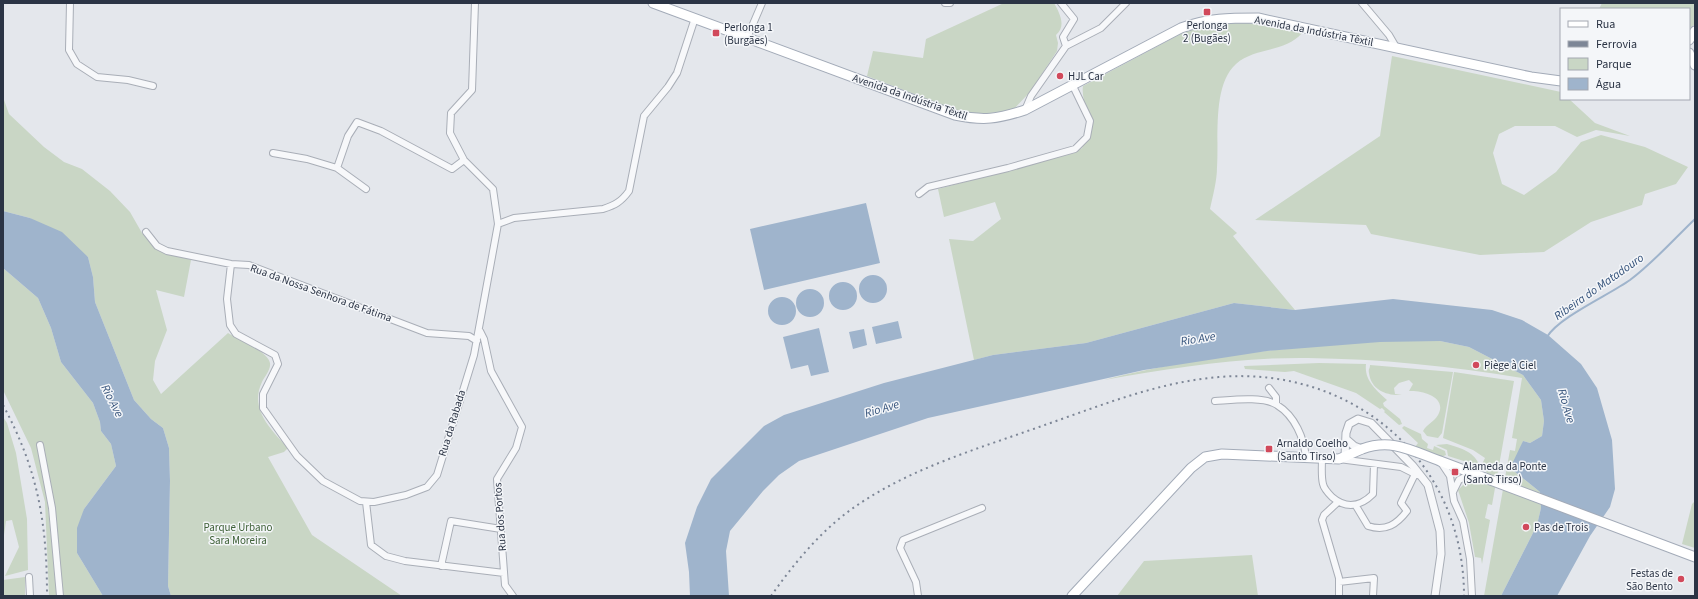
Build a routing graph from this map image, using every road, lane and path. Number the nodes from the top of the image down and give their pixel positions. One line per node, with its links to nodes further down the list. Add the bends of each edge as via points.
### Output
1 (70, 3): 17 (street, via 69,50 77,64 97,77)
2 (475, 3): 21 (street, Rua da Rabada, via 472,90 451,113 450,133)
3 (653, 3): 10 (main road, Avenida da Indústria Têxtil)
4 (762, 3): 11 (street)
5 (945, 3): 6 (street)
6 (950, 3)
7 (1061, 3): 12 (street, via 1074,19 1063,37)
8 (1126, 3): 12 (street, via 1101,28)
9 (1362, 3): 13 (street)
10 (695, 18): 11 (main road, Avenida da Indústria Têxtil); 25 (street, via 677,73 644,116 629,191 623,200 603,209 514,218)
11 (747, 38): 19 (main road, Avenida da Indústria Têxtil, via 955,115 975,119 1000,119)
12 (1066, 46): 19 (street, via 1031,96)
13 (1396, 47): 16 (main road, Avenida da Indústria Têxtil, via 1531,77); 18 (main road, Avenida da Indústria Têxtil, via 1258,18 1223,18 1197,22 1181,28)
14 (1690, 55): 15 (main road)
15 (1695, 65)
16 (1560, 80)
17 (153, 86)
18 (1073, 86): 19 (main road, Avenida da Indústria Têxtil); 24 (street, via 1090,121 1087,136 1075,149 928,187)
19 (1025, 110)
20 (273, 153): 22 (street)
21 (464, 160): 22 (street, via 452,169 381,131 357,122 348,136); 25 (street, Rua da Rabada, via 493,189)
22 (337, 168): 23 (street)
23 (366, 189)
24 (919, 194)
25 (498, 224): 28 (street, Rua da Rabada)
26 (146, 232): 27 (street, Rua da Nossa Senhora de Fátima, via 157,246 166,251)
27 (231, 264): 29 (street, Rua da Nossa Senhora de Fátima, via 248,265 427,333 469,336); 48 (street, Rua da Rabada, via 227,299 230,325 236,334 275,355 278,364 263,394 263,408 309,470 340,492)
28 (480, 331): 29 (street, Rua da Rabada); 52 (street, Rua dos Portos, via 491,371 522,426 516,448 497,479)
29 (477, 341): 48 (street, Rua da Rabada, via 437,475 427,487 406,495)
30 (1269, 388): 32 (street, via 1276,397)
31 (1215, 401): 32 (street, via 1248,400)
32 (1276, 404): 36 (street, via 1288,415 1305,442)
33 (1346, 438): 35 (street, via 1354,446); 38 (street); 41 (street, via 1349,424 1358,419 1371,423)
34 (40, 445): 59 (street, via 52,508)
35 (1362, 449): 38 (main road); 39 (main road, bridge, via 1376,444 1398,445); 40 (street, via 1360,455)
36 (1306, 458): 37 (main road); 62 (main road, via 1222,454 1205,457 1191,468)
37 (1322, 458): 38 (main road); 49 (street, via 1323,485)
38 (1342, 458): 40 (street)
39 (1440, 461): 45 (main road); 47 (street, via 1450,476)
40 (1365, 462): 42 (street)
41 (1409, 462): 43 (street); 46 (street)
42 (1374, 464): 43 (street); 50 (street, via 1373,494)
43 (1401, 467): 44 (street)
44 (1415, 474): 46 (street); 50 (street, via 1401,503 1407,511 1396,524 1384,528 1368,526)
45 (1475, 474): 47 (street, via 1459,480); 53 (main road)
46 (1424, 480): 65 (street, via 1428,485 1440,531 1441,554)
47 (1453, 492): 66 (street, via 1463,521 1470,559)
48 (366, 502): 54 (street, via 371,545 386,556)
49 (1338, 502): 50 (street); 57 (street, via 1322,520)
50 (1356, 506)
51 (982, 508): 61 (street, via 900,543 916,582)
52 (501, 529): 54 (street, via 451,521); 55 (street, Rua dos Portos)
53 (1695, 557)
54 (441, 566): 55 (street)
55 (504, 573): 60 (street, Rua dos Portos, via 505,585)
56 (29, 577): 58 (street)
57 (1339, 582): 63 (street); 64 (street, via 1374,578)
58 (30, 596)
59 (60, 596)
60 (513, 596)
61 (918, 596)
62 (1072, 596)
63 (1339, 596)
64 (1373, 596)
65 (1435, 596)
66 (1472, 596)

